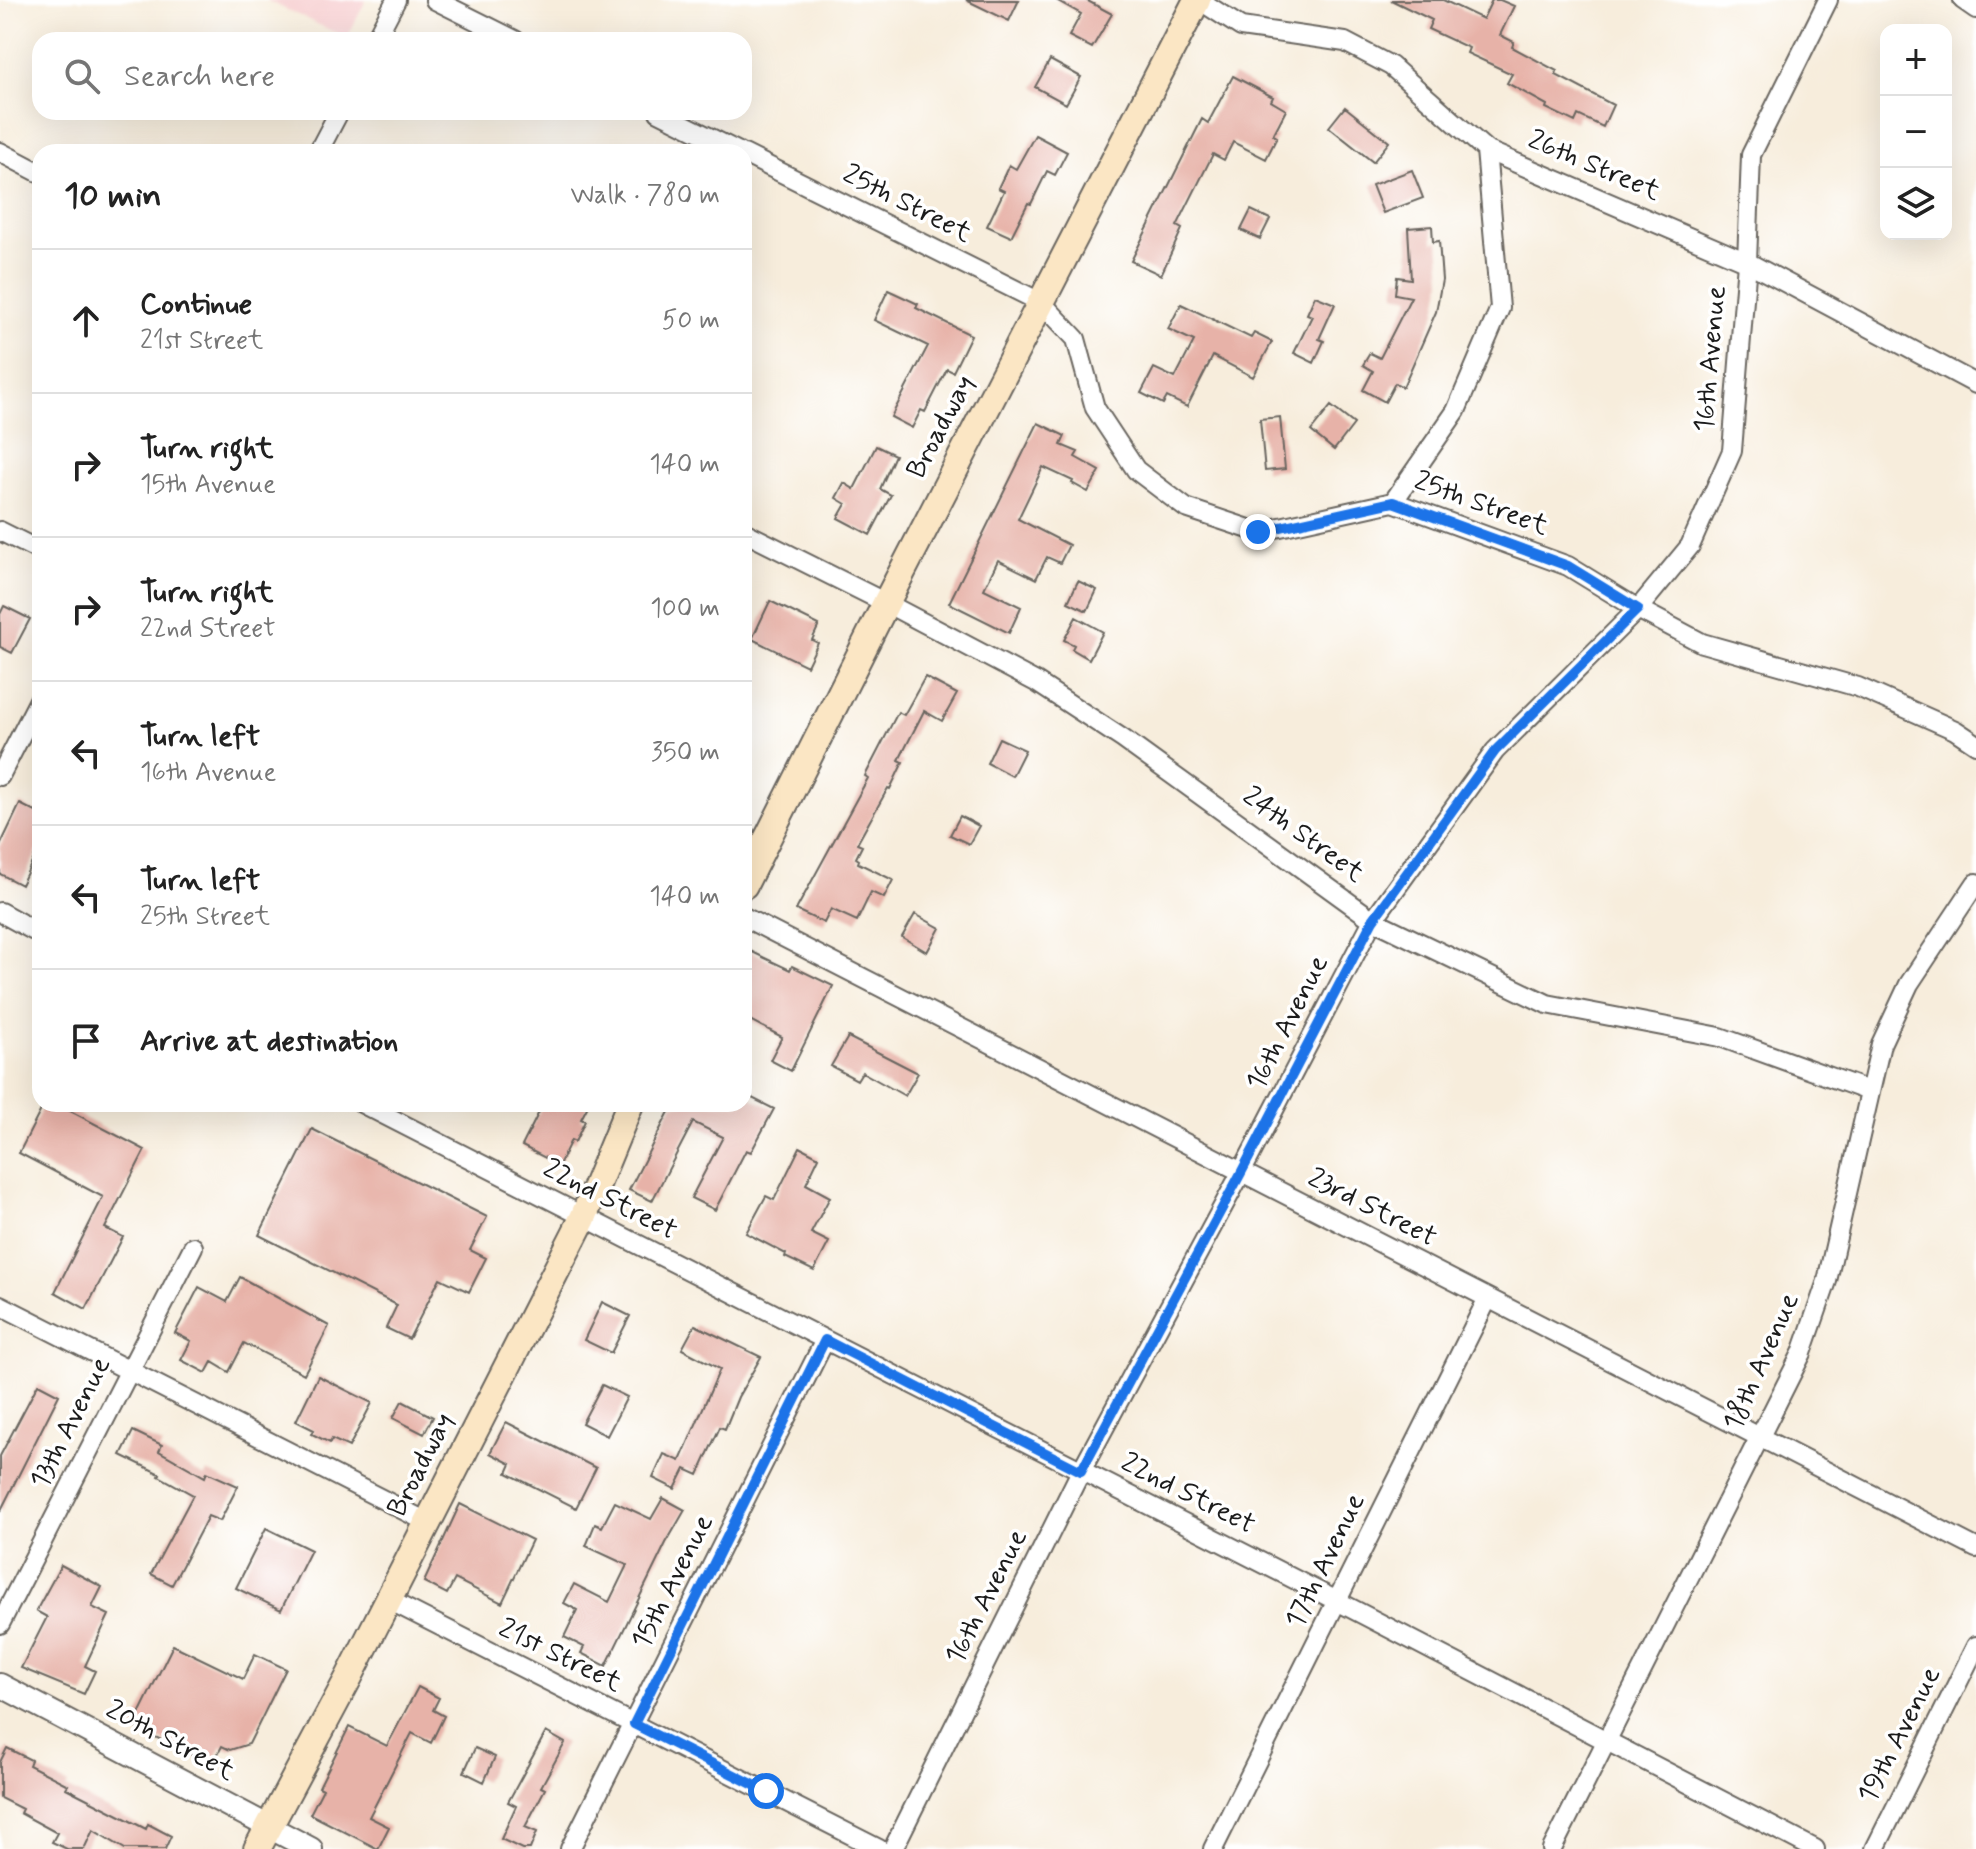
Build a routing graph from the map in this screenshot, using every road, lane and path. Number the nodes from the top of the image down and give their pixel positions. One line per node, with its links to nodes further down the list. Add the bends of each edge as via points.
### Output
1 (396, 0): 7 (street)
2 (435, 0): 8 (street)
3 (1198, 0): 13 (street, 26th Street, via 1241,27 1345,42 1391,66); 18 (main road, Broadway)
4 (1828, 0): 17 (street, 16th Avenue, via 1751,155)
5 (1963, 0): 6 (street)
6 (1976, 9)
7 (379, 32)
8 (499, 32)
9 (335, 120): 11 (street)
10 (675, 120): 12 (street, 25th Street)
11 (322, 144)
12 (724, 144)
13 (1486, 150): 17 (street, 26th Street); 20 (street, via 1500,308 1456,411)
14 (0, 152): 16 (street)
15 (752, 158): 18 (street, 25th Street)
16 (32, 169)
17 (1747, 262): 19 (street, 26th Street); 25 (street, 16th Avenue, via 1732,451 1690,546)
18 (1042, 303): 20 (street, 25th Street, via 1076,339 1095,408 1136,470 1186,508 1258,532); 24 (main road, Broadway)
19 (1976, 384)
20 (1393, 502): 25 (street, 25th Street, via 1568,566)
21 (0, 531): 23 (street)
22 (752, 536): 24 (street, 24th Street)
23 (32, 547)
24 (886, 603): 29 (main road, Broadway); 32 (street, 24th Street, via 1036,682)
25 (1638, 609): 27 (street, 25th Street, via 1702,643 1858,687); 32 (street, 16th Avenue, via 1495,751)
26 (32, 714): 28 (street)
27 (1976, 744)
28 (0, 776)
29 (752, 869)
30 (1976, 883): 35 (street, 18th Avenue, via 1909,984 1881,1044)
31 (0, 912): 34 (street)
32 (1373, 920): 35 (street, 24th Street, via 1547,1004 1720,1037); 38 (street, 16th Avenue)
33 (752, 921): 38 (street, 23rd Street)
34 (32, 930)
35 (1869, 1091): 45 (street, 18th Avenue, via 1827,1281 1802,1353)
36 (378, 1112): 39 (street, 22nd Street)
37 (627, 1112): 39 (main road, Broadway)
38 (1241, 1173): 41 (street, 23rd Street); 46 (street, 16th Avenue)
39 (583, 1218): 43 (street, 22nd Street); 47 (main road, Broadway)
40 (193, 1247): 44 (street, 13th Avenue)
41 (1488, 1298): 45 (street, 23rd Street); 50 (street, 17th Avenue)
42 (0, 1305): 44 (street)
43 (825, 1340): 46 (street, 22nd Street); 54 (street, 15th Avenue)
44 (129, 1370): 47 (street); 51 (street, 13th Avenue)
45 (1760, 1438): 48 (street, 23rd Street); 55 (street, 18th Avenue)
46 (1081, 1471): 50 (street, 22nd Street); 60 (street, 16th Avenue)
47 (427, 1522): 49 (main road, Broadway)
48 (1976, 1548)
49 (387, 1599): 54 (street, 21st Street); 56 (main road, Broadway)
50 (1337, 1601): 55 (street, 22nd Street); 61 (street, 17th Avenue)
51 (0, 1624)
52 (1976, 1646): 64 (street, 19th Avenue)
53 (0, 1685): 56 (street, 20th Street)
54 (634, 1724): 58 (street, 15th Avenue); 59 (street, 21st Street)
55 (1607, 1742): 62 (street, 18th Avenue); 63 (street, 22nd Street)
56 (263, 1838): 57 (street, 20th Street)
57 (311, 1849)
58 (570, 1849)
59 (879, 1849)
60 (893, 1849)
61 (1213, 1849)
62 (1552, 1849)
63 (1815, 1849)
64 (1875, 1849)

